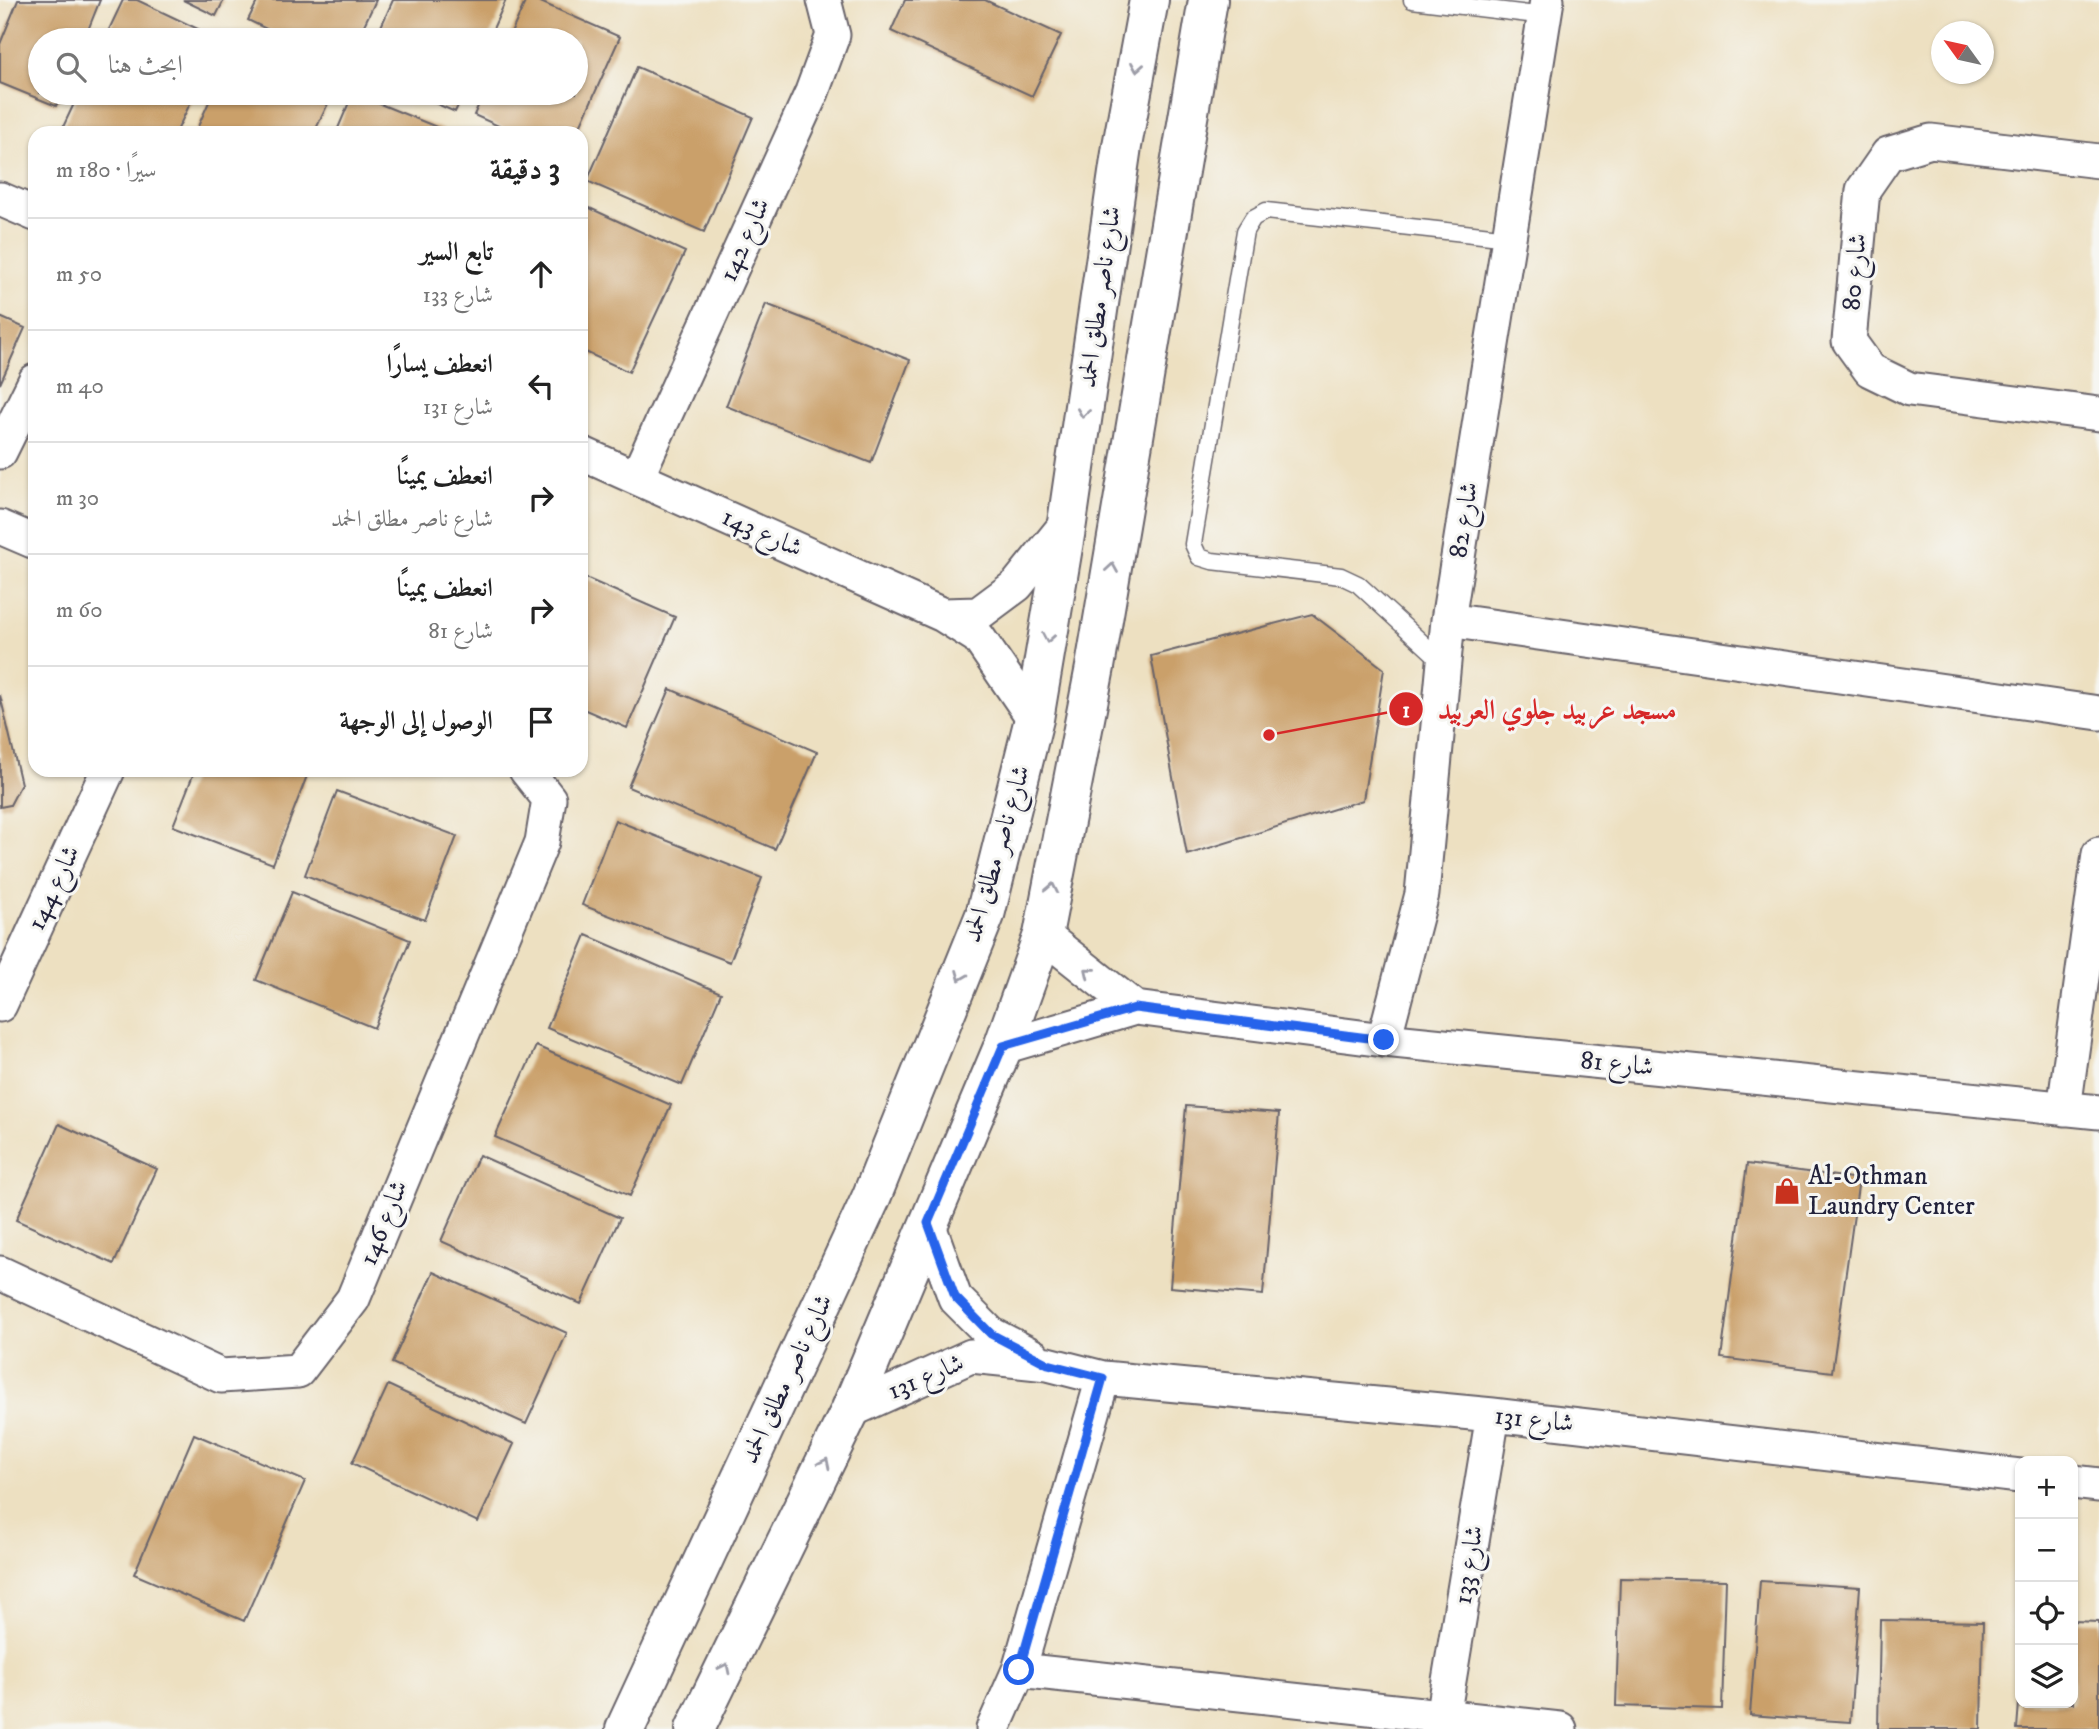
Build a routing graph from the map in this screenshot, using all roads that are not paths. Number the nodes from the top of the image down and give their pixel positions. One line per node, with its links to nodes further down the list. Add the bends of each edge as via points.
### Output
1 (824, 0): 16 (street, شارع 142, via 833,35 812,92)
2 (1149, 0): 6 (street, شارع ناصر مطلق الحمد, one-way to 6)
3 (1208, 0): 7 (street, شارع ناصر مطلق الحمد)
4 (1412, 0): 5 (lane)
5 (1546, 8): 11 (street, شارع 82)
6 (1122, 146): 7 (street, via 1130,163 1147,173 1166,172); 17 (street, شارع ناصر مطلق الحمد, one-way to 17)
7 (1180, 159): 28 (street, شارع ناصر مطلق الحمد, one-way to 7, via 1095,667)
8 (2099, 161): 13 (street, شارع 80, via 1931,141 1888,154 1863,190 1849,341 1870,370 1909,389)
9 (0, 199): 10 (street)
10 (28, 211)
11 (1509, 238): 21 (street, شارع 82); 22 (lane, via 1266,211 1253,218 1245,231 1193,544 1199,557 1212,561 1341,576 1358,584)
12 (28, 395): 14 (street)
13 (2099, 414)
14 (0, 452)
15 (588, 456): 16 (street, شارع 143)
16 (637, 477): 20 (street, شارع 143)
17 (1067, 523): 20 (street, شارع 143, via 1017,585 988,607 978,614); 24 (street, شارع ناصر مطلق الحمد, one-way to 24)
18 (0, 527): 19 (street)
19 (28, 539)
20 (943, 615): 24 (street, شارع 143, via 978,637)
21 (1448, 620): 22 (street, شارع 82); 23 (street)
22 (1443, 662): 31 (street, شارع 82, via 1422,894)
23 (2099, 713)
24 (1034, 719): 46 (street, شارع ناصر مطلق الحمد, one-way to 46, via 985,915 876,1185)
25 (105, 777): 29 (street, شارع 144)
26 (532, 777): 36 (street, شارع 146, via 549,799 542,842 352,1299 298,1371 221,1376)
27 (2099, 853): 33 (street)
28 (1043, 935): 30 (street, one-way to 28); 32 (street, شارع ناصر مطلق الحمد)
29 (0, 1005)
30 (1135, 1008): 31 (street, شارع 81); 32 (street, شارع 81)
31 (1384, 1040): 33 (street, شارع 81)
32 (1003, 1046): 35 (street, شارع ناصر مطلق الحمد)
33 (2064, 1109): 34 (street, شارع 81)
34 (2099, 1112)
35 (928, 1223): 37 (street, شارع 131, via 955,1297 991,1334); 39 (street, شارع ناصر مطلق الحمد)
36 (0, 1273)
37 (1048, 1364): 38 (street, شارع 131); 39 (street, شارع 131, via 971,1356)
38 (1103, 1378): 40 (street, شارع 131); 44 (street)
39 (850, 1411): 47 (street, شارع ناصر مطلق الحمد, one-way to 39)
40 (1493, 1415): 41 (street, شارع 131); 45 (street, شارع 133)
41 (2015, 1475)
42 (2078, 1483): 43 (street)
43 (2099, 1485)
44 (1019, 1670): 45 (street); 48 (street)
45 (1443, 1722): 49 (street)
46 (625, 1729)
47 (695, 1729)
48 (993, 1729)
49 (1560, 1729)

